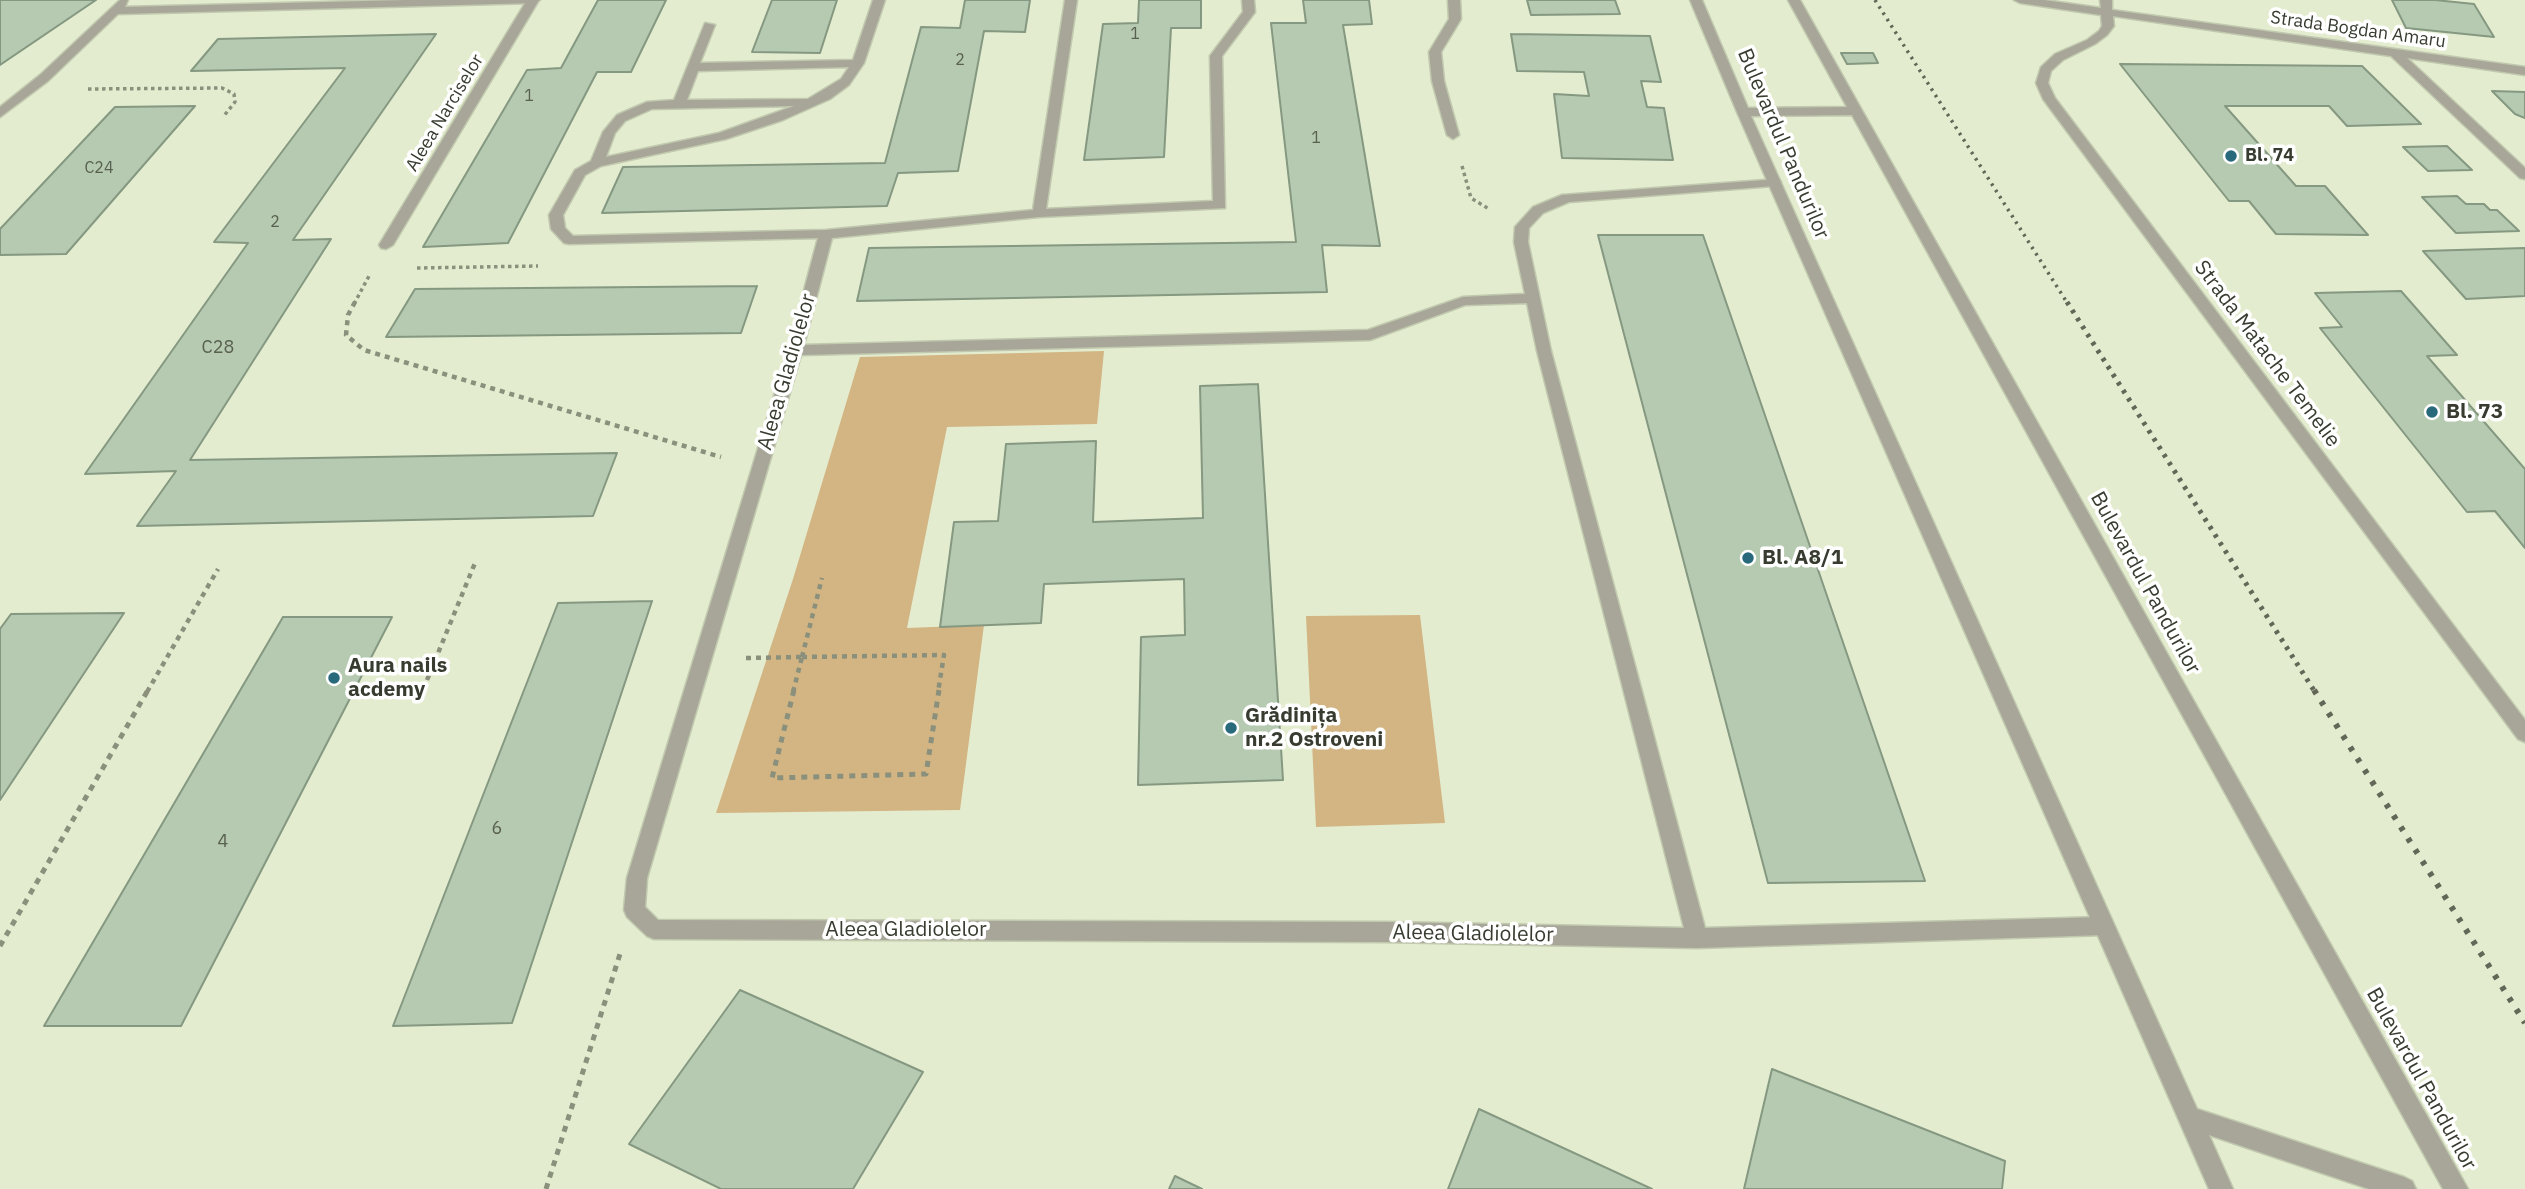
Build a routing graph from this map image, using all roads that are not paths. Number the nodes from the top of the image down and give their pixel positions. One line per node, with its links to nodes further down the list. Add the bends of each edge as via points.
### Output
1 (127, 0): 11 (street)
2 (534, 0): 11 (street, Aleea Narciselor); 28 (street, Aleea Narciselor)
3 (879, 0): 14 (street)
4 (1071, 0): 26 (street)
5 (1248, 0): 26 (street, via 1249,12 1216,55 1220,205)
6 (1454, 0): 22 (street, via 1455,19 1435,52)
7 (1696, 0): 20 (street, Bulevardul Pandurilor)
8 (1794, 0): 19 (street, Bulevardul Pandurilor)
9 (2020, 0): 10 (street, Strada Bogdan Amaru)
10 (2107, 6): 13 (street, Strada Bogdan Amaru); 31 (street, Strada Matache Temelie, via 2108,26 2103,33 2045,70 2042,83 2049,99)
11 (116, 11): 21 (street)
12 (709, 25): 15 (street)
13 (2395, 53): 16 (street, Strada Bogdan Amaru); 24 (street)
14 (858, 63): 15 (street); 17 (street, via 845,82)
15 (695, 68): 18 (street)
16 (2525, 71)
17 (813, 102): 18 (street); 23 (street, via 722,136)
18 (679, 104): 23 (street, via 651,105 621,118 609,132)
19 (1855, 111): 20 (street); 37 (street, Bulevardul Pandurilor)
20 (1743, 112): 25 (street, Bulevardul Pandurilor)
21 (0, 113)
22 (1453, 135)
23 (597, 163): 27 (street, via 580,173 556,215 558,229 569,240)
24 (2525, 175)
25 (1774, 182): 29 (street, via 1567,198 1538,210 1522,227 1521,242); 32 (street, Bulevardul Pandurilor)
26 (1039, 213): 27 (street)
27 (826, 234): 30 (street, Aleea Gladiolelor)
28 (386, 245)
29 (1534, 298): 30 (street, via 1463,301 1370,335); 33 (street)
30 (794, 349): 33 (street, Aleea Gladiolelor, via 637,878 634,910 654,929)
31 (2525, 734)
32 (2104, 926): 33 (street, Aleea Gladiolelor); 34 (street, Bulevardul Pandurilor)
33 (1697, 938)
34 (2188, 1117): 35 (street, Bulevardul Pandurilor); 36 (street)
35 (2221, 1189)
36 (2404, 1189)
37 (2456, 1189)

